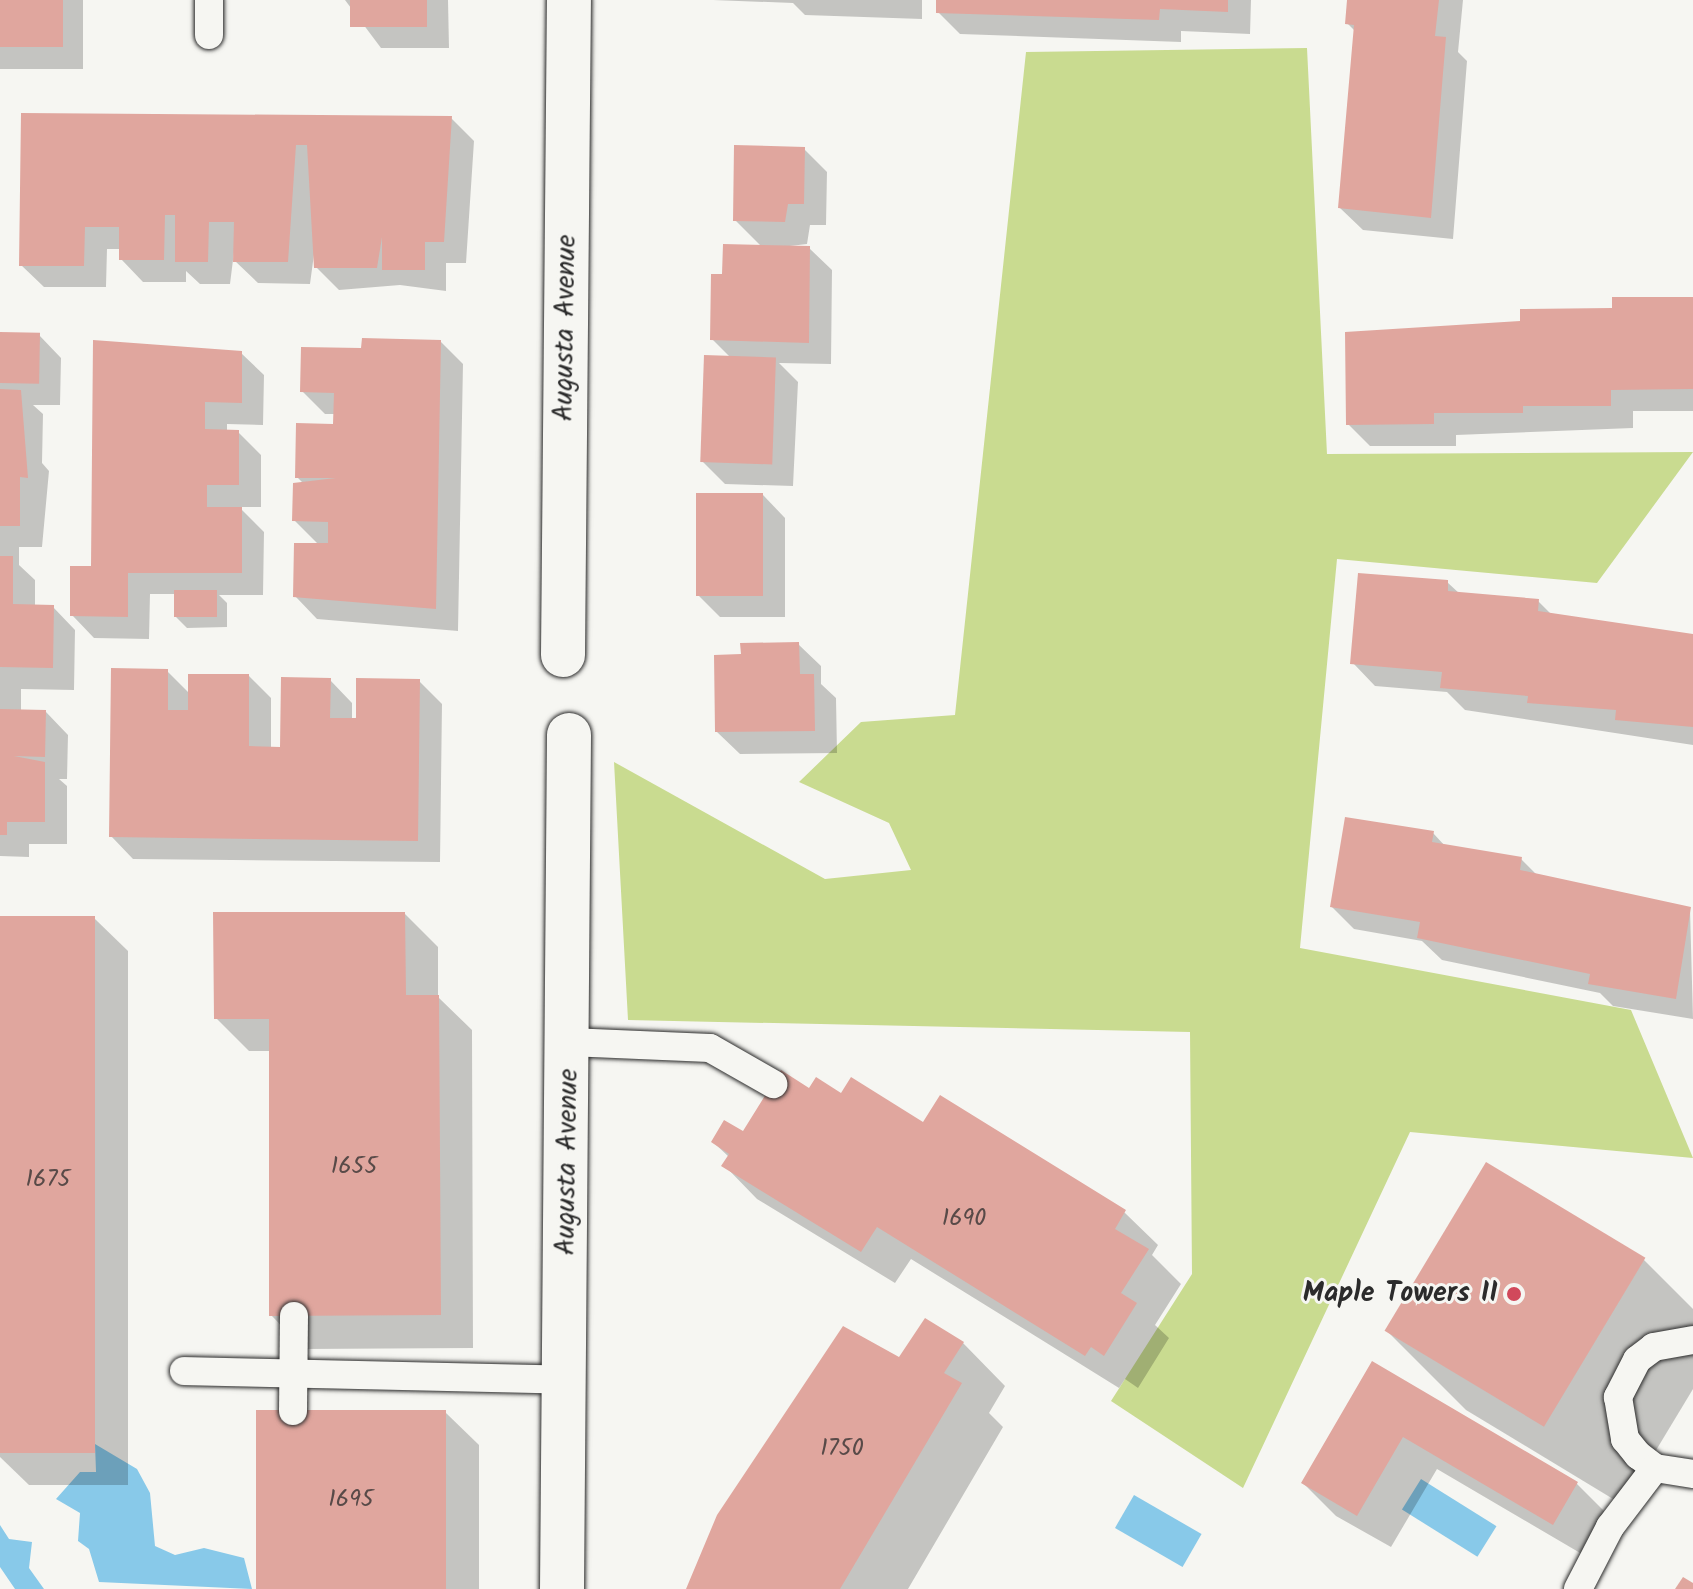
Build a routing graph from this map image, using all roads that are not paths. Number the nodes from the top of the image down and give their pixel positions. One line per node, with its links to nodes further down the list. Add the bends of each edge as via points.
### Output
1 (209, 0): 3 (lane)
2 (569, 0): 4 (street, Augusta Avenue)
3 (209, 35)
4 (563, 655)
5 (569, 735): 6 (street, Augusta Avenue)
6 (569, 1042): 7 (lane, via 710,1048); 12 (street, Augusta Avenue)
7 (773, 1084)
8 (294, 1316): 11 (lane)
9 (1693, 1340): 14 (lane, via 1654,1347 1621,1387 1625,1439)
10 (184, 1371): 11 (lane)
11 (293, 1374): 12 (lane); 13 (lane)
12 (566, 1380): 16 (street, Augusta Avenue)
13 (293, 1411)
14 (1655, 1468): 15 (lane); 17 (lane, via 1610,1527)
15 (1693, 1474)
16 (562, 1589)
17 (1578, 1589)

